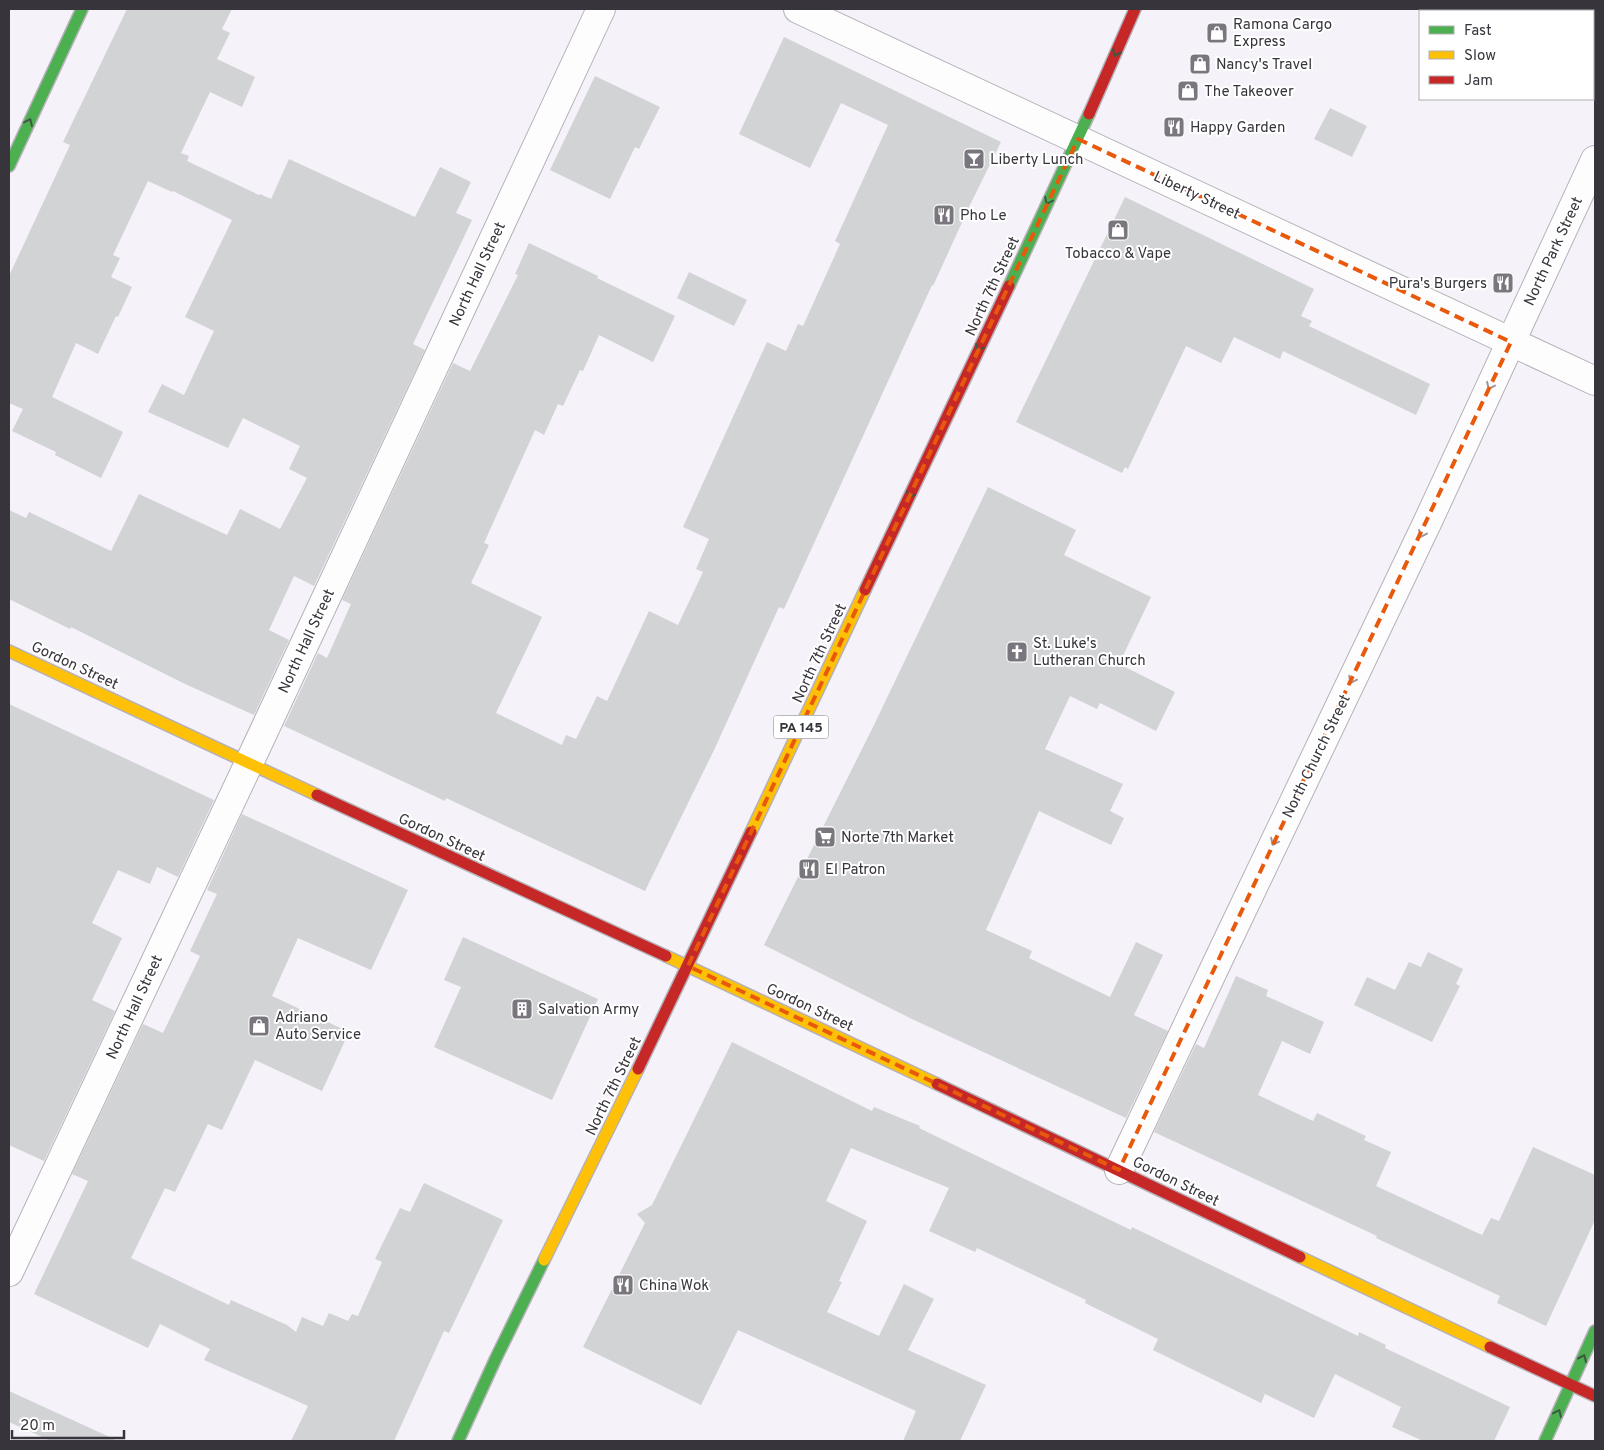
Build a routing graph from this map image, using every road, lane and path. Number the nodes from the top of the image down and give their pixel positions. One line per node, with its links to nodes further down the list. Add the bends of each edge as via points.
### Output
1 (82, 9): 7 (street, one-way to 1)
2 (601, 9): 11 (street, North Hall Street)
3 (798, 9): 5 (street, Liberty Street)
4 (1136, 9): 5 (street, North 7th Street / PA 145, one-way to 5)
5 (1078, 139): 8 (street, Liberty Street); 12 (street, North 7th Street / PA 145, one-way to 12)
6 (1595, 160): 8 (street, North Park Street)
7 (9, 166)
8 (1511, 342): 9 (street, Liberty Street); 13 (street, North Church Street, one-way to 13)
9 (1595, 381)
10 (9, 651): 11 (street, Gordon Street)
11 (249, 763): 12 (street, Gordon Street); 14 (street, North Hall Street)
12 (688, 966): 13 (street, Gordon Street); 18 (street, North 7th Street / PA 145)
13 (1119, 1170): 16 (street, Gordon Street)
14 (9, 1272)
15 (1595, 1331): 16 (street, one-way to 15)
16 (1571, 1385): 17 (street, Gordon Street); 19 (street, one-way to 16)
17 (1595, 1396)
18 (458, 1441)
19 (1545, 1441)

